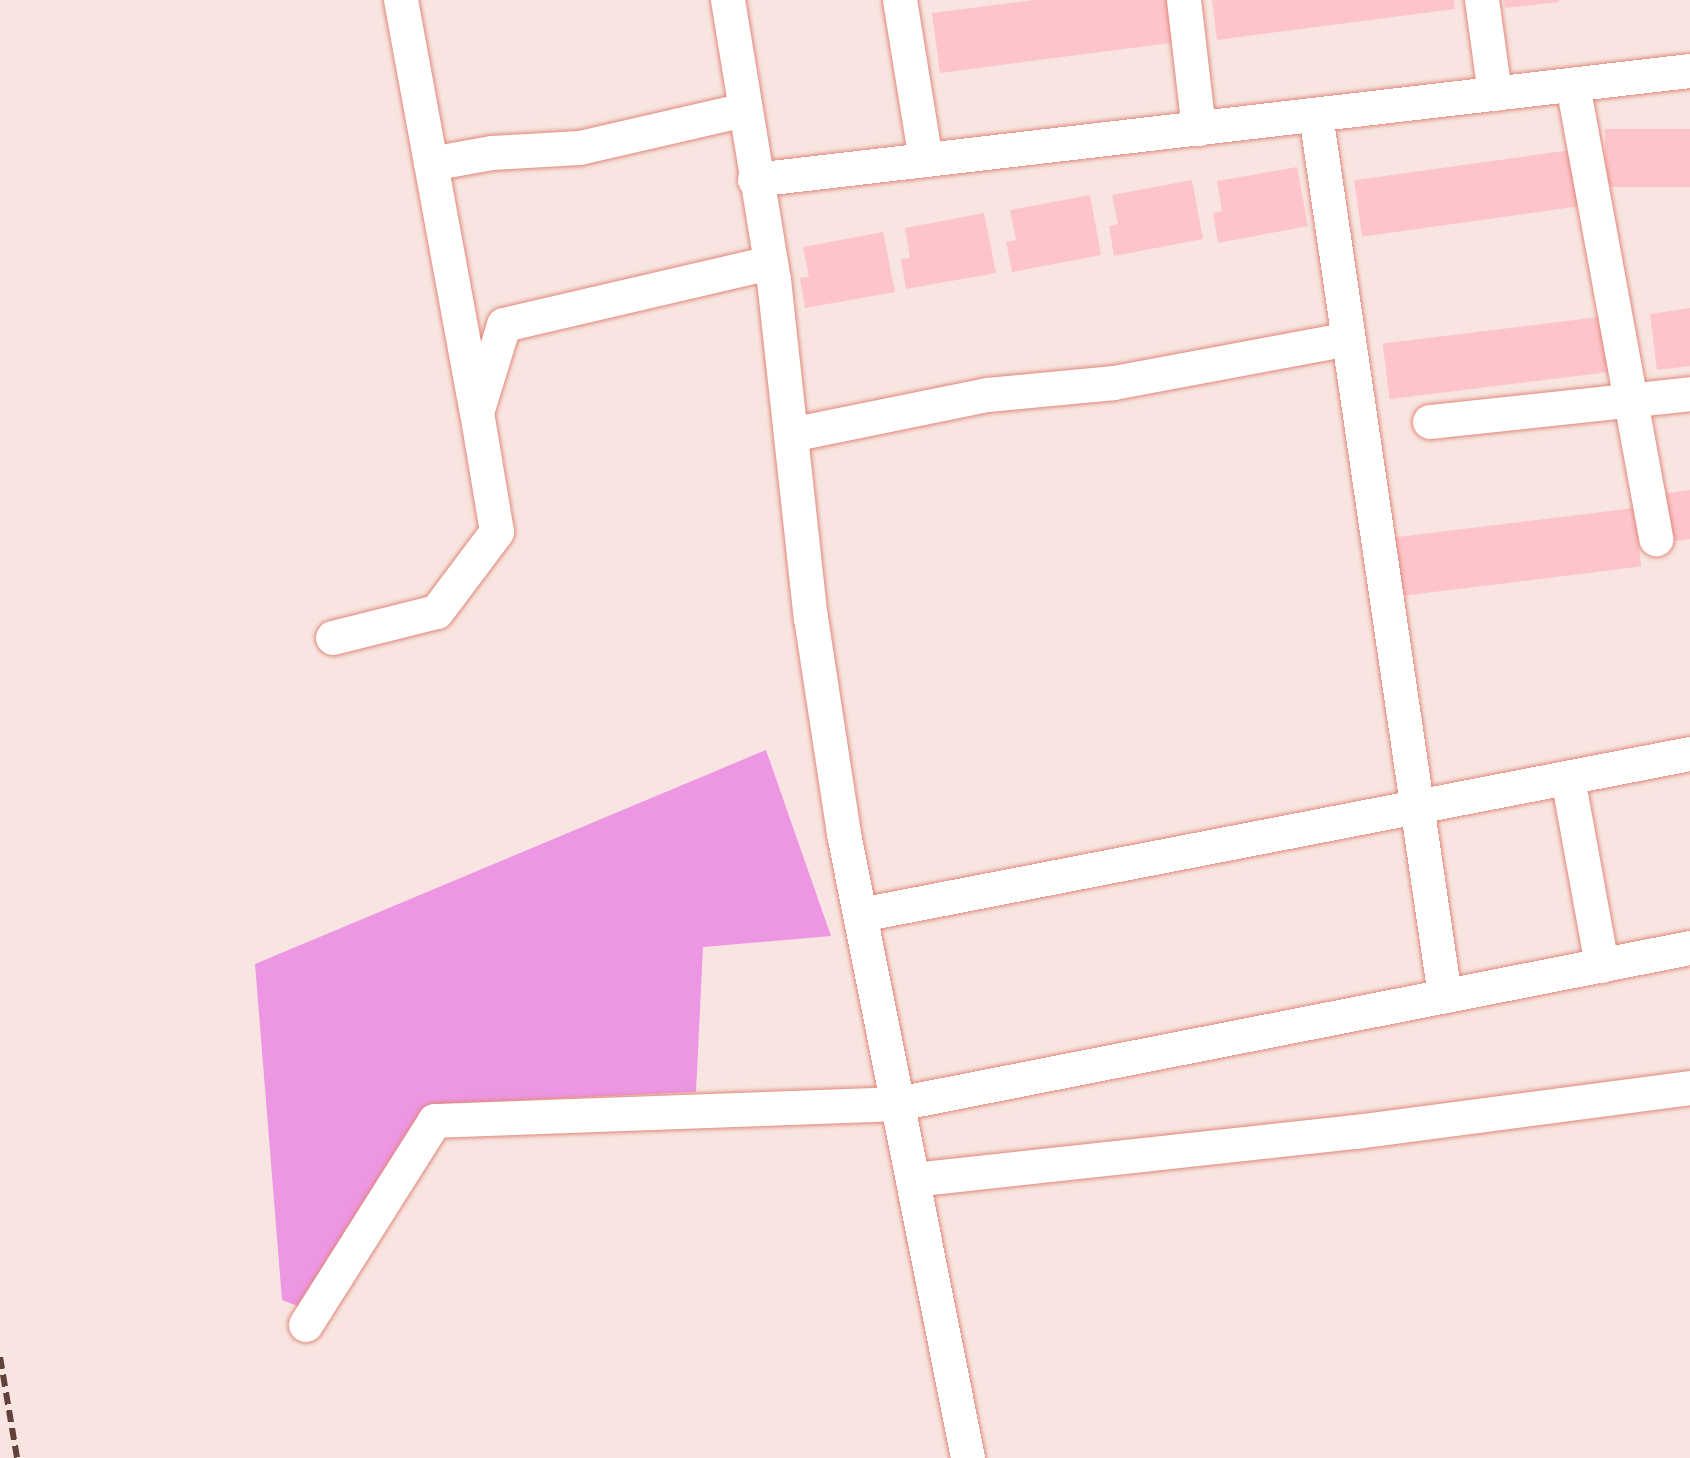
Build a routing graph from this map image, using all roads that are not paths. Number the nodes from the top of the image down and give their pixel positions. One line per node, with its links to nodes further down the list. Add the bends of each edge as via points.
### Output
1 (401, 0): 13 (street)
2 (728, 0): 9 (street)
3 (900, 0): 12 (street)
4 (1184, 0): 11 (street)
5 (1482, 0): 8 (street)
6 (1690, 71): 7 (street)
7 (1573, 85): 8 (street); 18 (street)
8 (1495, 94): 10 (street)
9 (744, 110): 13 (street, via 580,148 492,153); 14 (street)
10 (1316, 115): 11 (street); 16 (street)
11 (1199, 129): 12 (street)
12 (926, 160): 14 (street)
13 (431, 164): 19 (street)
14 (755, 180): 15 (street)
15 (771, 263): 19 (street, via 504,325); 21 (street)
16 (1348, 339): 21 (street, via 1114,383 988,395); 26 (street)
17 (1690, 394): 18 (street)
18 (1634, 400): 20 (street); 22 (street)
19 (477, 413): 23 (street, via 497,532 437,612)
20 (1430, 422)
21 (791, 435): 27 (street, via 811,618)
22 (1656, 539)
23 (333, 638)
24 (1690, 754): 25 (street)
25 (1568, 778): 26 (street); 29 (street)
26 (1417, 807): 27 (street); 30 (street)
27 (861, 915): 32 (street)
28 (1690, 948): 29 (street)
29 (1602, 966): 30 (street)
30 (1445, 996): 32 (street)
31 (1690, 1088): 33 (street, via 1357,1132)
32 (898, 1104): 33 (street); 34 (street, via 435,1121)
33 (913, 1180): 35 (street)
34 (306, 1325)
35 (968, 1458)

